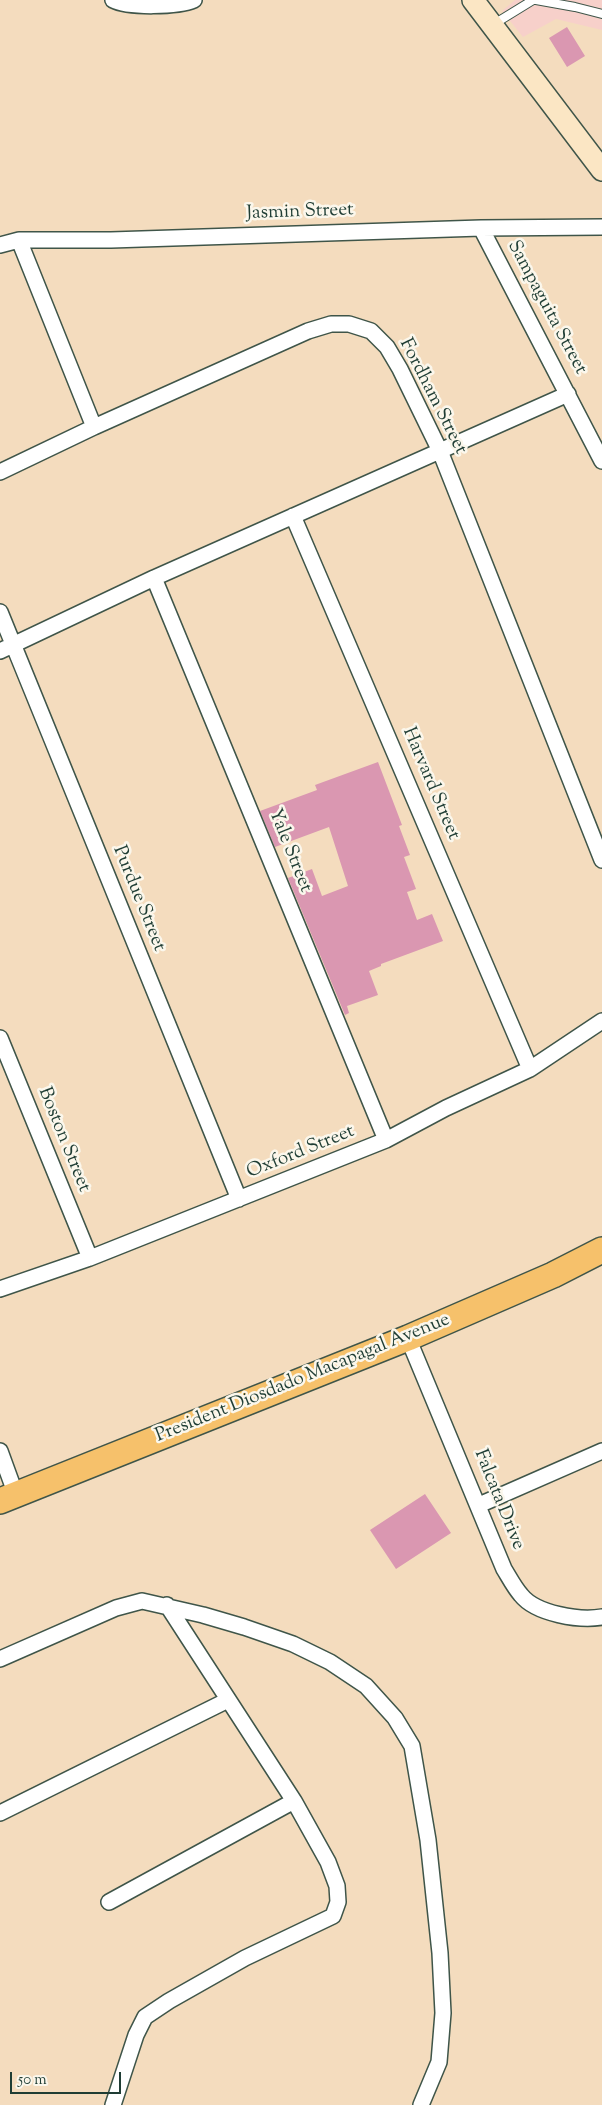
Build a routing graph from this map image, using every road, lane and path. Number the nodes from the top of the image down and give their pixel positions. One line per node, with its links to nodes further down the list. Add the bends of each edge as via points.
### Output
1 (112, 0): 2 (street, via 125,4)
2 (194, 0)
3 (474, 0): 6 (main road)
4 (534, 0): 5 (lane); 6 (lane)
5 (602, 14)
6 (493, 25): 7 (main road)
7 (602, 170)
8 (481, 228): 9 (street, Jasmin Street); 10 (street, Jasmin Street); 12 (street, Sampaguita Street)
9 (602, 228)
10 (19, 240): 11 (street, Jasmin Street); 13 (street)
11 (0, 245)
12 (568, 394): 14 (street); 15 (street, Sampaguita Street)
13 (94, 427): 14 (street, Fordham Street, via 308,331 330,324 350,324 371,332 387,347); 16 (street, Fordham Street)
14 (440, 451): 17 (street); 21 (street, Fordham Street)
15 (602, 461)
16 (0, 472)
17 (293, 516): 18 (street); 24 (street, Harvard Street)
18 (154, 578): 20 (street); 25 (street, Yale Street)
19 (0, 612): 20 (street, Purdue Street)
20 (6, 648): 26 (street, Purdue Street)
21 (602, 860)
22 (602, 1021): 24 (street, Oxford Street)
23 (0, 1038): 28 (street, Boston Street)
24 (530, 1069): 25 (street, Oxford Street)
25 (386, 1140): 26 (street, Oxford Street)
26 (239, 1200): 28 (street, Oxford Street)
27 (602, 1250): 30 (highway, President Diosdado Macapagal Avenue)
28 (90, 1258): 29 (street, Oxford Street)
29 (0, 1289)
30 (408, 1338): 33 (highway, President Diosdado Macapagal Avenue); 34 (street, Falcata Drive)
31 (0, 1451): 33 (street)
32 (602, 1451): 34 (street)
33 (8, 1498)
34 (479, 1505): 36 (street, Falcata Drive, via 504,1569 522,1597 543,1610 566,1616)
35 (167, 1605): 37 (street, via 142,1602 116,1608); 38 (street); 43 (street, via 293,1644 330,1662 366,1686 396,1718 412,1746 428,1840 443,2013 439,2062)
36 (602, 1616)
37 (0, 1659)
38 (228, 1700): 39 (street); 40 (street)
39 (294, 1801): 41 (street); 42 (street, via 328,1862 337,1886 338,1902 333,1916 245,1958 145,2017)
40 (0, 1813)
41 (109, 1902)
42 (113, 2105)
43 (421, 2105)

